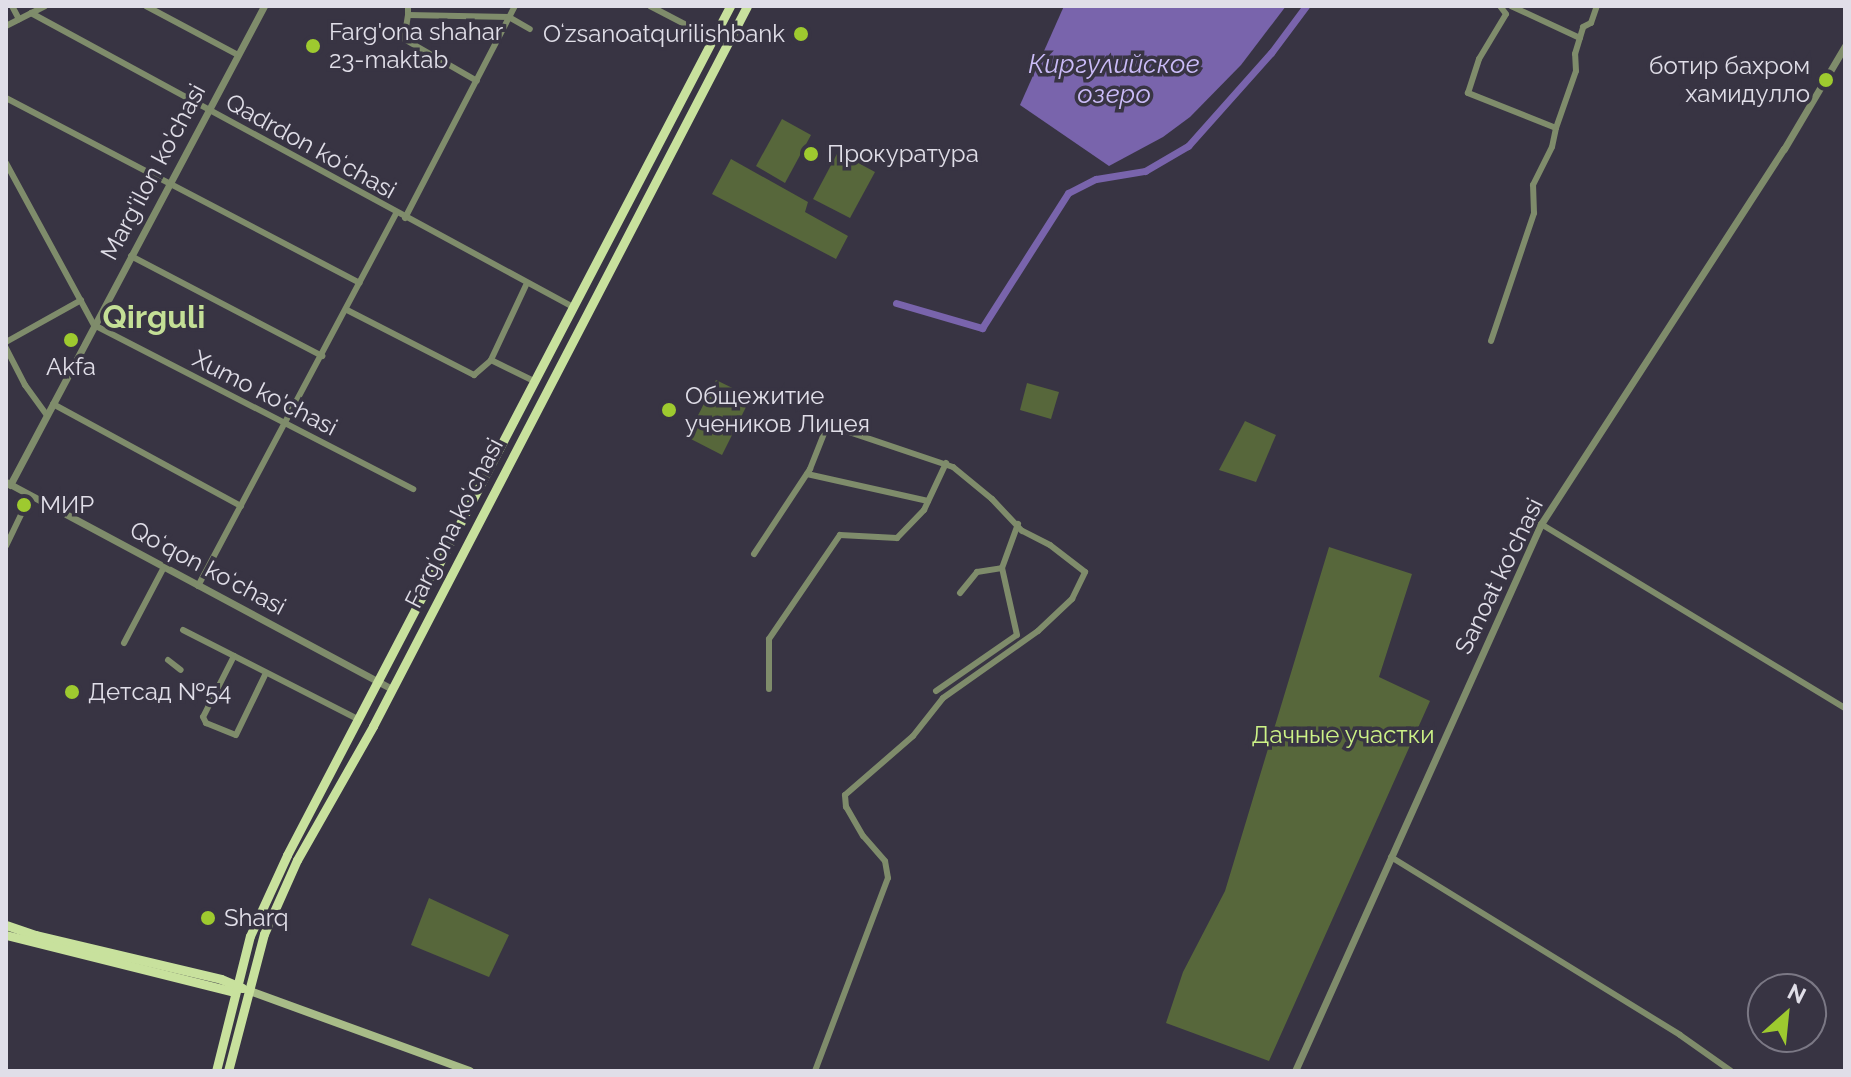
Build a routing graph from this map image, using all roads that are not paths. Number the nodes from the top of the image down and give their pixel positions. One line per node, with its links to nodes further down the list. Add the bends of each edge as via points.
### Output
1 (12, 6): 16 (street)
2 (45, 6): 13 (street)
3 (146, 6): 22 (street)
4 (264, 6): 22 (street, Marg'ilon ko'chasi)
5 (408, 6): 14 (street)
6 (515, 6): 15 (street)
7 (650, 6): 20 (street)
8 (730, 6): 20 (main road, Fargʻona koʻchasi)
9 (747, 6): 69 (main road, Fargʻona koʻchasi)
10 (1500, 6): 26 (street, via 1506,14 1479,59 1468,93)
11 (1511, 6): 19 (street)
12 (1597, 6): 19 (street)
13 (31, 13): 16 (street); 25 (street, Qadrdon koʻchasi)
14 (408, 15): 15 (street); 23 (street, via 404,39)
15 (509, 17): 18 (street); 23 (street)
16 (19, 19): 17 (street)
17 (6, 26)
18 (530, 29)
19 (1580, 38): 26 (street, via 1576,71)
20 (713, 39): 35 (main road, Fargʻona koʻchasi)
21 (1845, 46): 55 (street, Sanoat ko'chasi)
22 (238, 55): 25 (street, Marg'ilon ko'chasi)
23 (477, 81): 30 (street)
24 (6, 98): 28 (street)
25 (209, 110): 28 (street, Marg'ilon ko'chasi); 29 (street, Qadrdon koʻchasi)
26 (1556, 128): 38 (street, via 1533,185 1534,213)
27 (6, 163): 34 (street)
28 (169, 184): 31 (street, Marg'ilon ko'chasi); 32 (street)
29 (396, 213): 30 (street, Qadrdon koʻchasi); 32 (street)
30 (405, 218): 33 (street, Qadrdon koʻchasi)
31 (131, 256): 37 (street, Marg'ilon ko'chasi); 41 (street)
32 (360, 283): 36 (street)
33 (527, 283): 35 (street, Qadrdon koʻchasi); 42 (street)
34 (81, 300): 37 (street); 39 (street)
35 (575, 307): 43 (main road, Fargʻona koʻchasi)
36 (347, 310): 41 (street); 42 (street, via 474,375)
37 (94, 325): 44 (street, Marg'ilon ko'chasi); 46 (street, Xumo ko'chasi)
38 (1491, 341)
39 (6, 342)
40 (6, 348): 45 (street)
41 (322, 356): 46 (street)
42 (491, 360): 43 (street)
43 (536, 382): 68 (main road, Fargʻona koʻchasi)
44 (53, 404): 45 (street, Marg'ilon ko'chasi); 53 (street)
45 (47, 415): 49 (street, Marg'ilon ko'chasi)
46 (286, 424): 50 (street, Xumo ko'chasi); 53 (street)
47 (946, 463): 48 (street, via 826,425); 52 (street); 54 (street)
48 (807, 474): 52 (street); 57 (street)
49 (8, 484): 51 (street, Qoʻqon koʻchasi)
50 (413, 489)
51 (30, 496): 56 (street); 58 (street, Qoʻqon koʻchasi)
52 (928, 501): 70 (street, via 897,538 840,535 769,639)
53 (241, 506): 60 (street)
54 (1018, 524): 59 (street); 82 (street, via 1085,572 1080,586 1038,631 943,698 913,736 844,800 863,836 885,861 888,878)
55 (1541, 524): 72 (street); 74 (street, Sanoat ko'chasi)
56 (6, 546)
57 (754, 554)
58 (164, 567): 60 (street, Qoʻqon koʻchasi); 63 (street)
59 (1002, 568): 61 (street, via 977,572); 71 (street, via 1017,635)
60 (198, 586): 68 (street, Qoʻqon koʻchasi)
61 (960, 593)
62 (183, 630): 64 (street)
63 (124, 643)
64 (234, 656): 67 (street); 67 (street, via 203,717 206,723 236,735)
65 (168, 660): 66 (street)
66 (181, 670)
67 (266, 673): 73 (street)
68 (379, 682): 69 (street, Qoʻqon koʻchasi); 73 (main road, Fargʻona koʻchasi)
69 (392, 689): 78 (main road, Fargʻona koʻchasi, via 292,871)
70 (769, 689)
71 (936, 691)
72 (1845, 708)
73 (360, 720): 77 (main road, Fargʻona koʻchasi, via 262,907)
74 (1391, 857): 83 (street, Sanoat ko'chasi); 84 (street)
75 (6, 925): 77 (main road, via 221,979)
76 (6, 935): 77 (main road)
77 (236, 989): 78 (main road); 79 (main road, Fargʻona koʻchasi)
78 (246, 993): 80 (main road, Fargʻona koʻchasi); 81 (main road)
79 (216, 1071)
80 (228, 1071)
81 (470, 1071)
82 (815, 1071)
83 (1295, 1071)
84 (1731, 1071)

